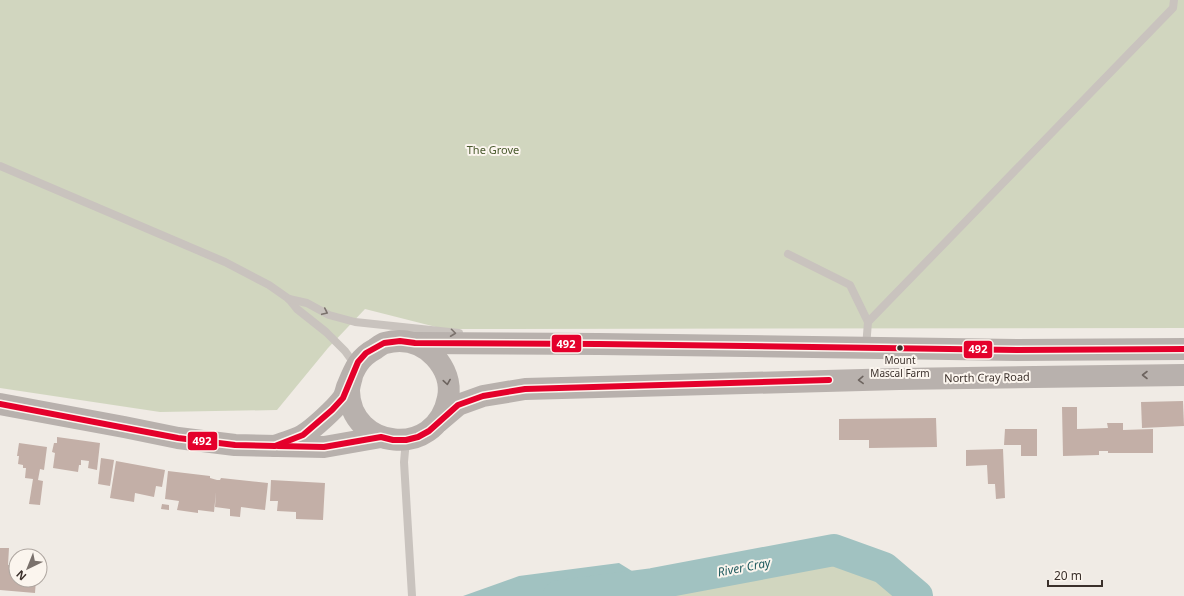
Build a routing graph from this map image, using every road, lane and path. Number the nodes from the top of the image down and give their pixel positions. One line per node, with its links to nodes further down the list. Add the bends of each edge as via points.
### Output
1 (1174, 0): 5 (lane, via 1172,8)
2 (0, 166): 4 (lane, via 225,262 269,285)
3 (788, 254): 5 (lane, via 850,285)
4 (289, 299): 7 (lane, one-way to 7, via 307,303 329,315 355,322 473,335); 10 (lane, via 344,351)
5 (868, 322): 8 (lane)
6 (415, 344): 7 (main road); 10 (main road, via 400,341 384,343 366,353); 13 (main road, one-way to 13, via 429,351 440,362 447,377 449,393 446,408)
7 (525, 344): 8 (main road)
8 (866, 348): 9 (main road)
9 (1184, 349)
10 (354, 371): 14 (main road, via 349,391 352,405 358,418 368,429); 16 (main road, via 343,398 323,419 303,435)
11 (1184, 375): 13 (main road, North Cray Road, one-way to 13, via 899,378 525,389 483,396 458,405)
12 (0, 404): 16 (main road, via 178,438 235,445)
13 (438, 422): 15 (main road, via 429,431)
14 (381, 437): 15 (main road); 16 (main road, via 324,447)
15 (406, 440): 17 (lane, via 404,462)
16 (275, 446)
17 (412, 596)

